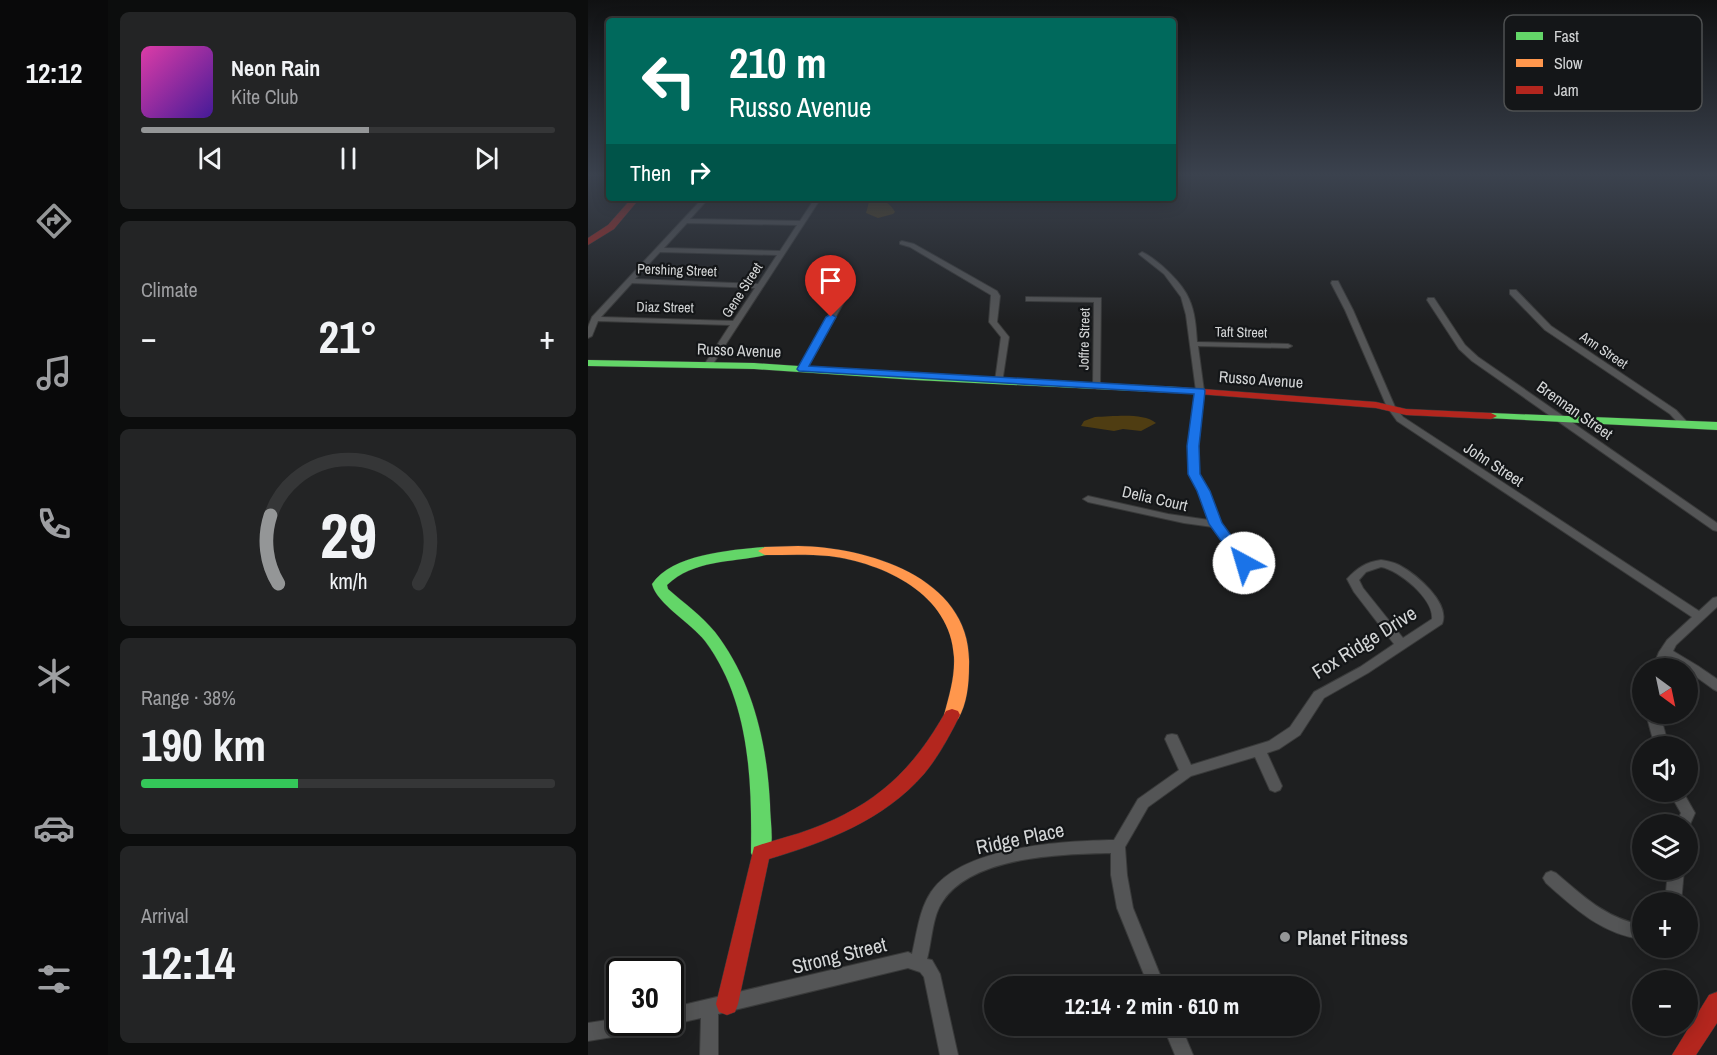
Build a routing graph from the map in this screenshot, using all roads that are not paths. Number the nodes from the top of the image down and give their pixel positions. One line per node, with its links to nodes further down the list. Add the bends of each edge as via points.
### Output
1 (613, 225): 4 (street)
2 (680, 225): 6 (street)
3 (799, 225): 7 (street, Gene Street)
4 (588, 242)
5 (902, 243): 24 (street, via 912,245 994,293 993,322 1005,337)
6 (657, 250): 7 (street); 9 (street)
7 (780, 253): 11 (street, Gene Street)
8 (1142, 254): 19 (street, via 1166,273 1185,297)
9 (629, 281): 11 (street, Pershing Street); 16 (street)
10 (1335, 283): 27 (street, John Street)
11 (760, 286): 17 (street, Gene Street)
12 (1513, 292): 30 (street, Ann Street, via 1548,328)
13 (1029, 299): 25 (street, Joffre Street, via 1098,300)
14 (841, 300): 23 (street)
15 (1431, 300): 28 (street, Brennan Street, via 1475,359)
16 (595, 319): 17 (street, Diaz Street); 18 (street)
17 (735, 322): 22 (street, Gene Street)
18 (588, 336)
19 (1194, 344): 20 (street, Taft Street); 26 (street)
20 (1288, 346)
21 (588, 363): 22 (street, Russo Avenue)
22 (708, 365): 23 (street, Russo Avenue)
23 (802, 369): 24 (street, Russo Avenue)
24 (999, 381): 25 (street, Russo Avenue)
25 (1097, 386): 26 (street, Russo Avenue)
26 (1200, 391): 27 (street, Russo Avenue); 33 (street, via 1193,446 1194,474)
27 (1391, 407): 28 (street, Russo Avenue, via 1406,412); 37 (street, John Street, via 1414,429)
28 (1556, 415): 30 (street, Russo Avenue); 34 (street, Brennan Street)
29 (1717, 419): 30 (street, Russo Avenue)
30 (1682, 421): 31 (street, Russo Avenue)
31 (1717, 426)
32 (1088, 499): 33 (street, Delia Court)
33 (1216, 524): 35 (street)
34 (1717, 528)
35 (1244, 563)
36 (1717, 601): 37 (street)
37 (1698, 616): 39 (street)
38 (1401, 644): 38 (street, Fox Ridge Drive, via 1438,621 1437,606 1394,566 1383,563 1360,571 1353,579 1358,589); 43 (street, Fox Ridge Drive, via 1320,695 1295,731)
39 (1665, 652): 40 (street); 41 (street)
40 (1663, 658)
41 (1717, 686)
42 (1172, 740): 44 (street)
43 (1259, 751): 44 (street, Fox Ridge Drive); 45 (street)
44 (1187, 772): 46 (street, Fox Ridge Drive, via 1143,803)
45 (1275, 786)
46 (1118, 846): 50 (street, Ridge Place, via 1057,848 1002,859 974,868 948,883 931,907); 51 (street, via 1125,908)
47 (760, 853): 47 (street, via 821,834 881,802 915,773 947,726 961,688 963,656 958,631 928,588 889,565 831,551 771,550 706,561 671,573 659,584 661,591 711,639 746,704 760,769); 53 (street)
48 (1551, 878): 49 (street, via 1602,919)
49 (1632, 930)
50 (918, 962): 53 (street, Strong Street, via 889,963); 60 (street, via 932,974)
51 (1153, 976)
52 (1717, 1003): 62 (street)
53 (727, 1004): 54 (street, Strong Street)
54 (710, 1008): 55 (street, Strong Street); 59 (street)
55 (684, 1014)
56 (606, 1029): 57 (street)
57 (588, 1032)
58 (1176, 1036): 61 (street)
59 (709, 1055)
60 (949, 1055)
61 (1184, 1055)
62 (1683, 1055)

